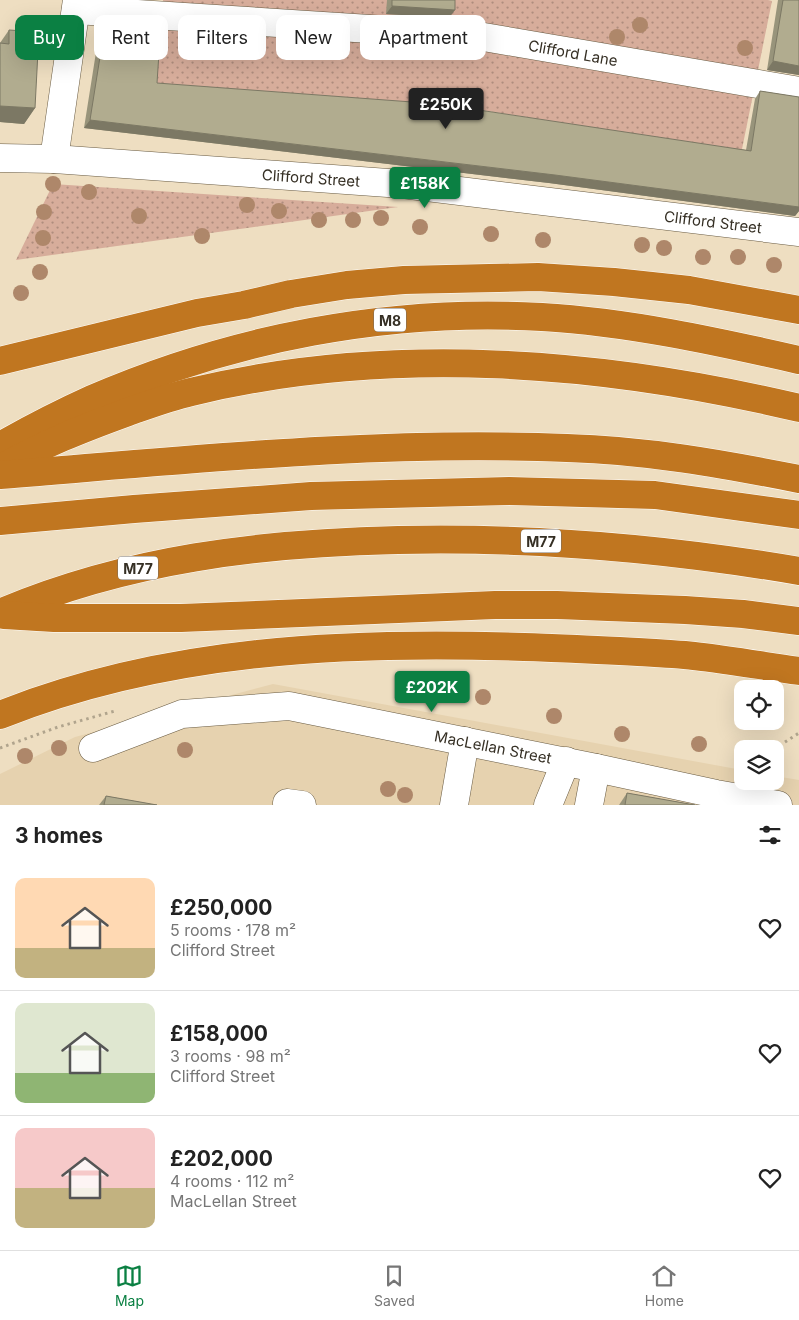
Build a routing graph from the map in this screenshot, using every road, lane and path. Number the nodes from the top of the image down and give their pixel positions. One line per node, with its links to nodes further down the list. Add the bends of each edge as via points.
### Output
1 (76, 5): 2 (street, Clifford Lane, via 478,36); 4 (street)
2 (799, 91)
3 (0, 158): 4 (street, Clifford Street)
4 (54, 158): 5 (street, Clifford Street, via 402,184)
5 (799, 232)
6 (799, 310): 7 (highway, via 689,290 614,282 538,278 404,280 291,294)
7 (0, 360)
8 (799, 360): 10 (highway, M8, via 714,341 576,320 455,316 389,320 273,339 211,356 94,398)
9 (799, 408): 11 (highway, via 665,380 567,369 460,364 350,366 298,371 189,392 96,423)
10 (0, 446)
11 (0, 469)
12 (0, 475): 13 (highway, via 338,450 468,446 627,452 733,466)
13 (799, 479)
14 (799, 515): 15 (highway, via 655,495 509,491 311,496)
15 (0, 521)
16 (799, 571): 17 (highway, M77, via 709,557 574,543 430,539 281,545 133,569 54,592)
17 (0, 614): 18 (highway, via 54,618 181,618 557,605 743,614)
18 (799, 622)
19 (799, 671): 20 (highway, via 693,656 614,651 480,645 370,647 241,656 155,669 81,687)
20 (0, 715)
21 (799, 733): 23 (path)
22 (465, 741): 24 (street, MacLellan Street, via 289,706 182,714); 25 (street, MacLellan Street); 27 (street)
23 (784, 743)
24 (93, 748)
25 (566, 761): 26 (street, MacLellan Street); 28 (street)
26 (596, 768): 29 (street); 30 (street, MacLellan Street)
27 (454, 805)
28 (548, 805)
29 (589, 805)
30 (778, 805)

